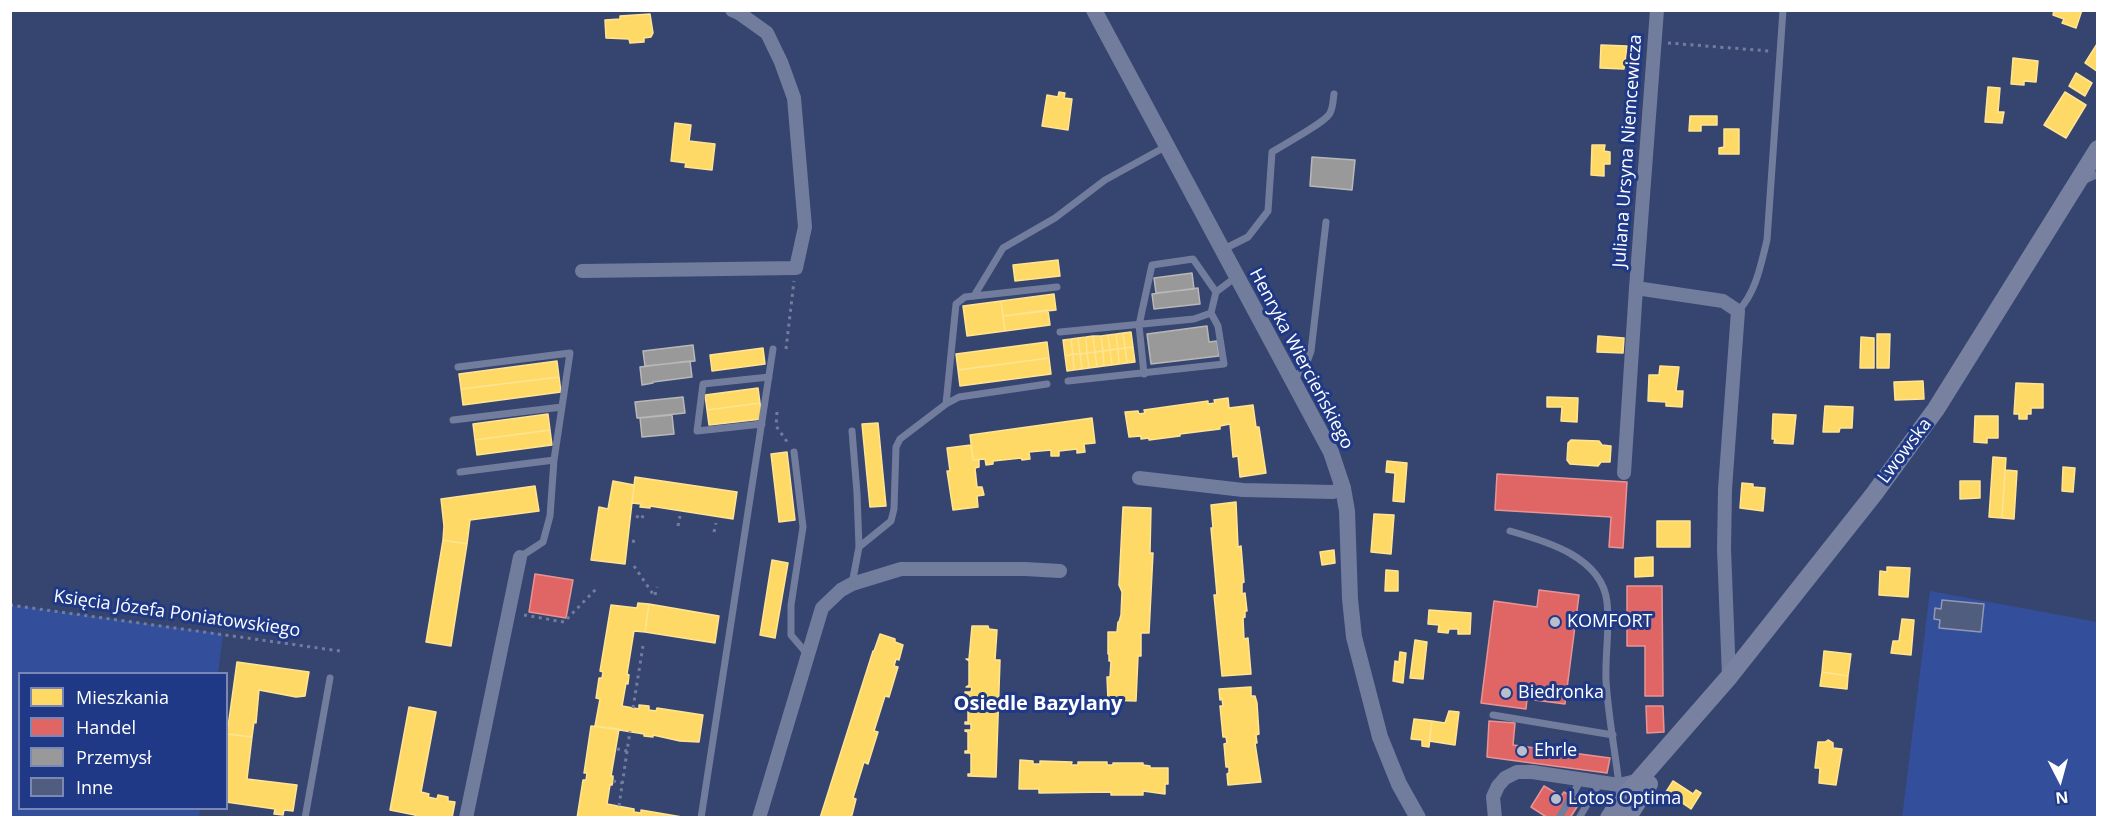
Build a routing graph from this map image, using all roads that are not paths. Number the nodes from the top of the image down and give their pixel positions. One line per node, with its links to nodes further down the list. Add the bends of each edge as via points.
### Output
1 (1094, 10): 6 (street, Henryka Wiercieńskiego)
2 (1657, 10): 15 (street, Juliana Ursyna Niemcewicza)
3 (1783, 10): 18 (lane, via 1767,240 1758,273)
4 (738, 11): 12 (street, via 767,33 794,98 805,227 796,268)
5 (1334, 94): 11 (lane, via 1330,115 1272,152 1268,211 1248,237)
6 (1165, 147): 11 (street, Henryka Wiercieńskiego); 17 (lane, via 1105,180 1055,219 1003,248)
7 (2097, 149): 9 (main road, Lwowska)
8 (2097, 174): 9 (lane)
9 (2076, 184): 46 (main road, Lwowska, via 1936,409)
10 (1326, 222): 27 (lane, via 1311,351 1302,372)
11 (1221, 250): 13 (street, Henryka Wiercieńskiego)
12 (582, 271)
13 (1236, 277): 16 (lane); 27 (street, Henryka Wiercieńskiego)
14 (1057, 287): 17 (lane)
15 (1636, 288): 18 (street, Juliana Ursyna Niemcewicza, via 1723,301); 37 (street)
16 (1216, 292): 19 (lane); 20 (lane, via 1193,259 1152,265)
17 (974, 296): 29 (lane, via 956,304)
18 (1738, 311): 46 (street, via 1725,489)
19 (1211, 313): 20 (lane, via 1194,319); 24 (lane, via 1218,326 1224,364)
20 (1139, 325): 21 (lane); 24 (lane)
21 (1060, 332)
22 (774, 349): 25 (lane)
23 (458, 367): 30 (lane, via 570,353)
24 (1144, 374): 26 (lane)
25 (769, 377): 32 (lane); 32 (lane, via 703,384 697,431)
26 (1068, 381)
27 (1292, 382): 39 (street, Henryka Wiercieńskiego, via 1330,452)
28 (1047, 384): 29 (lane, via 959,397)
29 (946, 404): 41 (lane, via 900,439 896,447 891,521)
30 (562, 407): 31 (lane); 35 (lane)
31 (453, 420)
32 (762, 424): 56 (lane)
33 (852, 431): 41 (lane)
34 (794, 452): 45 (lane, via 803,527 791,605 791,635)
35 (555, 460): 36 (lane); 42 (lane, via 550,516 543,542)
36 (460, 472)
37 (1624, 474)
38 (1139, 478): 39 (street, via 1243,490 1333,492)
39 (1343, 488): 58 (street, Henryka Wiercieńskiego, via 1354,637 1380,737)
40 (1510, 531): 50 (lane, via 1575,555 1601,582 1607,604 1606,684)
41 (858, 548): 44 (lane)
42 (519, 557): 55 (street)
43 (1060, 571): 44 (street, via 901,569)
44 (852, 584): 45 (street, via 822,608)
45 (808, 655): 57 (street)
46 (1729, 677): 49 (main road, Lwowska)
47 (330, 678): 54 (lane)
48 (1493, 715): 50 (lane)
49 (1682, 732): 53 (main road, Lwowska); 53 (main road, Lwowska)
50 (1613, 735): 53 (lane)
51 (1582, 778): 52 (street); 59 (street, via 1517,772 1498,786 1493,797); 60 (lane)
52 (1601, 781): 53 (street); 61 (lane)
53 (1621, 805): 62 (main road, Lwowska)
54 (305, 818)
55 (466, 818)
56 (701, 818)
57 (759, 818)
58 (1418, 818)
59 (1495, 818)
60 (1559, 818)
61 (1579, 818)
62 (1609, 818)

